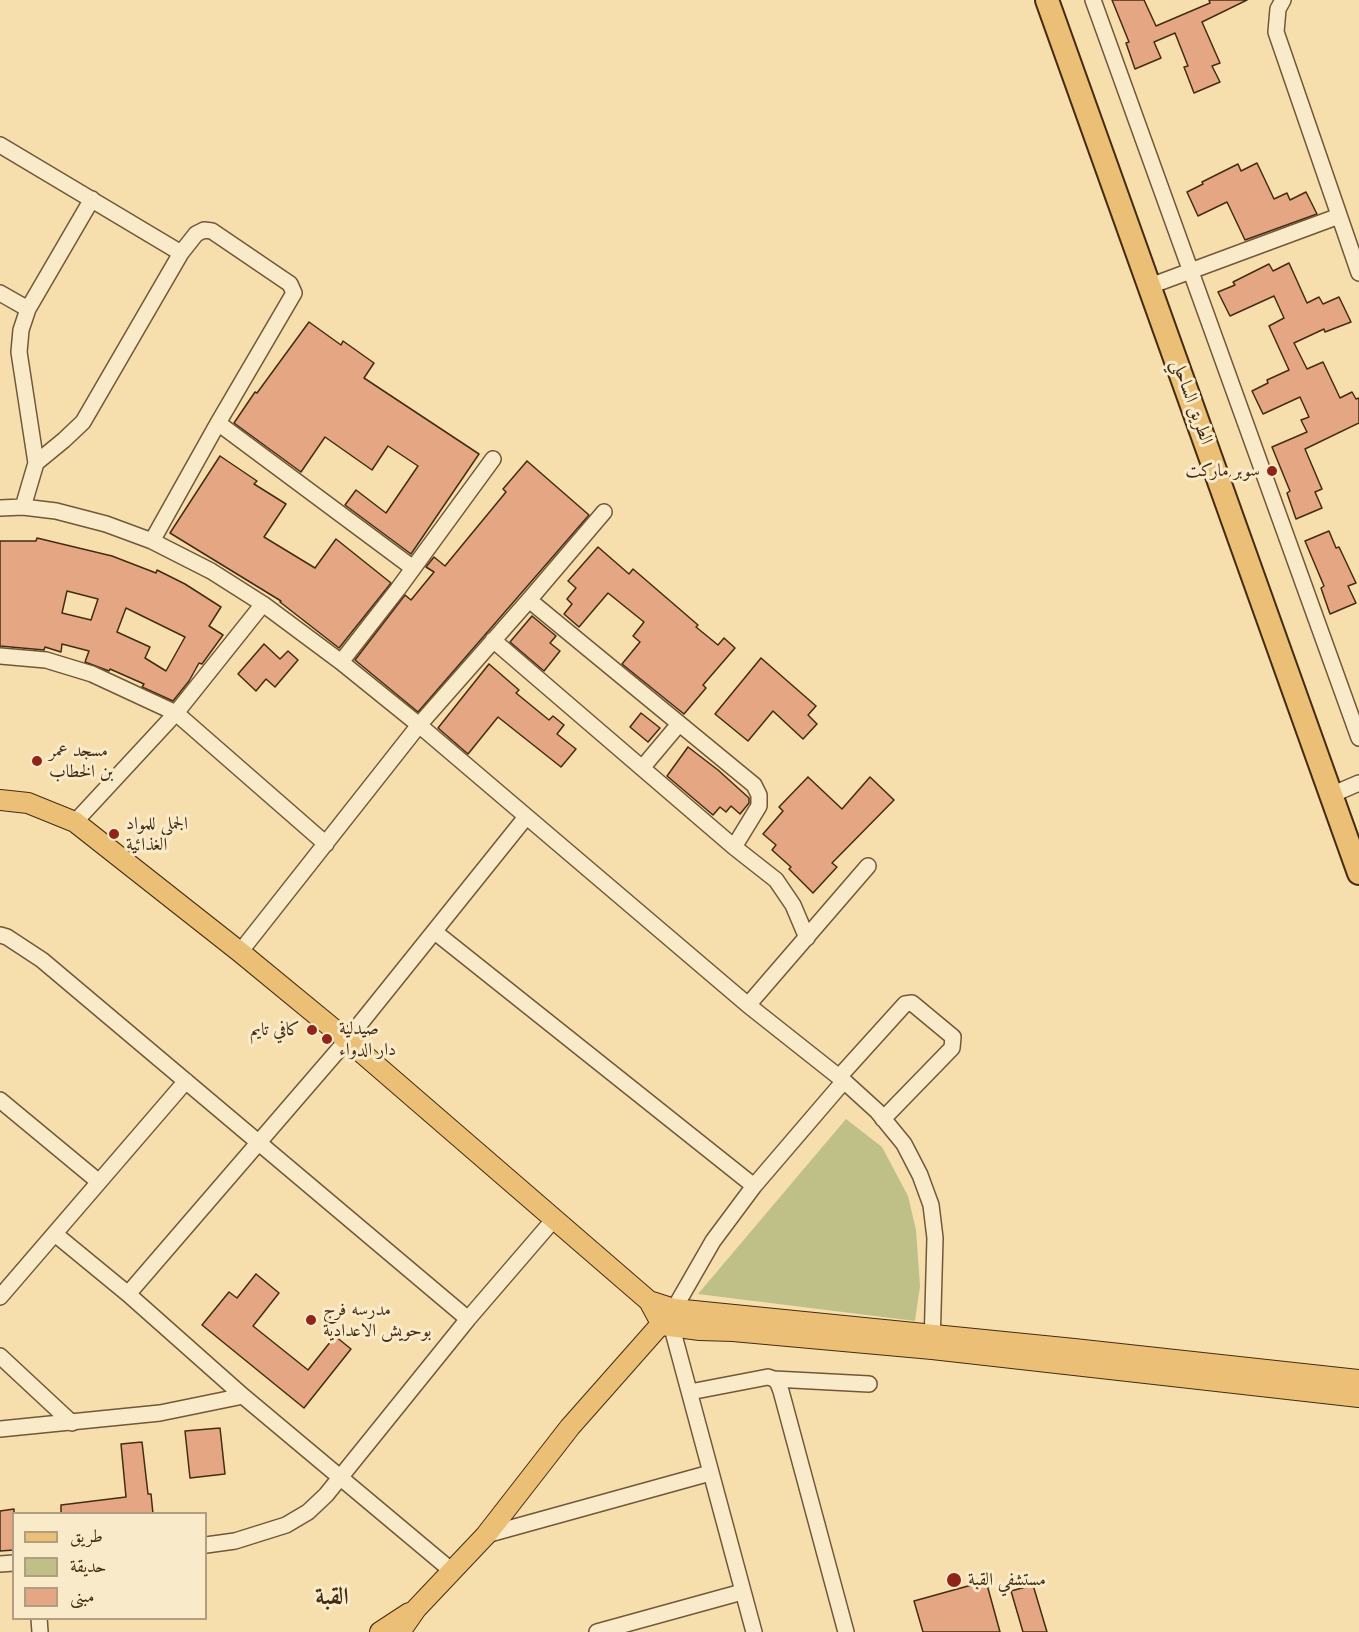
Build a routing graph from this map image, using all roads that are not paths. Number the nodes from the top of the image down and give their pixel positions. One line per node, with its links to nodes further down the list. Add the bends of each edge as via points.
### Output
1 (1047, 0): 10 (highway, الطريق الساحلي)
2 (1093, 0): 8 (street)
3 (1283, 0): 6 (street, via 1278,9 1276,33)
4 (0, 145): 5 (street)
5 (92, 199): 7 (street); 12 (street)
6 (1339, 216): 8 (street); 9 (street)
7 (181, 253): 13 (street, via 195,234 212,231 293,288 294,293); 15 (street, via 83,422)
8 (1190, 272): 10 (street); 29 (street)
9 (1359, 273)
10 (1150, 286): 32 (highway, الطريق الساحلي)
11 (0, 293): 12 (street)
12 (28, 309): 15 (street, via 19,352)
13 (218, 423): 19 (street); 20 (street)
14 (493, 459): 20 (street)
15 (36, 463): 16 (street)
16 (22, 507): 17 (street); 19 (street, via 106,524)
17 (0, 508)
18 (604, 512): 21 (street)
19 (152, 541): 22 (street, via 211,571)
20 (413, 568): 25 (street)
21 (529, 600): 23 (street); 28 (street)
22 (263, 604): 25 (street); 26 (street)
23 (493, 640): 27 (street); 30 (street)
24 (0, 656): 26 (street, via 46,660 92,674)
25 (340, 662): 27 (street)
26 (176, 713): 35 (street); 36 (street)
27 (418, 724): 34 (street); 36 (street)
28 (679, 724): 30 (street); 37 (street, via 754,785 759,795 759,806)
29 (1359, 738)
30 (642, 768): 37 (street)
31 (1359, 783): 32 (street)
32 (1331, 795): 39 (highway, الطريق الساحلي)
33 (0, 800): 35 (main road, via 28,803)
34 (526, 817): 40 (street); 44 (street)
35 (75, 822): 43 (main road)
36 (326, 844): 43 (street)
37 (734, 847): 42 (street, via 776,880 793,905)
38 (868, 866): 42 (street)
39 (1359, 873)
40 (435, 932): 45 (street); 52 (street)
41 (0, 934): 47 (street, via 42,960)
42 (807, 938): 44 (street)
43 (240, 952): 45 (main road)
44 (748, 1005): 46 (street)
45 (347, 1040): 50 (street); 53 (main road)
46 (842, 1079): 49 (street); 49 (street, via 905,1004 912,1003 953,1037 952,1048); 52 (street)
47 (186, 1081): 50 (street); 51 (street)
48 (0, 1100): 51 (street)
49 (883, 1119): 59 (street, via 904,1144 931,1204)
50 (259, 1142): 55 (street); 57 (street)
51 (99, 1182): 54 (street)
52 (754, 1186): 58 (street, via 713,1241)
53 (555, 1218): 57 (street); 58 (main road)
54 (55, 1234): 55 (street); 56 (street)
55 (128, 1294): 65 (street)
56 (0, 1297)
57 (468, 1319): 70 (street)
58 (669, 1320): 59 (main road); 64 (street); 71 (main road, via 570,1427)
59 (932, 1342): 62 (main road, via 1074,1349); 66 (main road)
60 (0, 1356): 67 (street)
61 (774, 1379): 63 (street); 64 (street, via 759,1378); 80 (street, via 781,1391)
62 (1359, 1380)
63 (868, 1384)
64 (690, 1392): 69 (street)
65 (243, 1396): 67 (street, via 160,1413); 70 (street)
66 (1359, 1397)
67 (72, 1423): 68 (street)
68 (0, 1430)
69 (710, 1473): 71 (street); 74 (street)
70 (342, 1478): 72 (street, via 308,1512 286,1525 235,1541); 73 (street)
71 (486, 1535): 73 (main road)
72 (207, 1545)
73 (453, 1571): 75 (main road)
74 (742, 1592): 78 (street); 79 (street)
75 (416, 1609): 76 (main road); 77 (main road)
76 (380, 1632)
77 (400, 1632)
78 (597, 1632)
79 (754, 1632)
80 (846, 1632)

